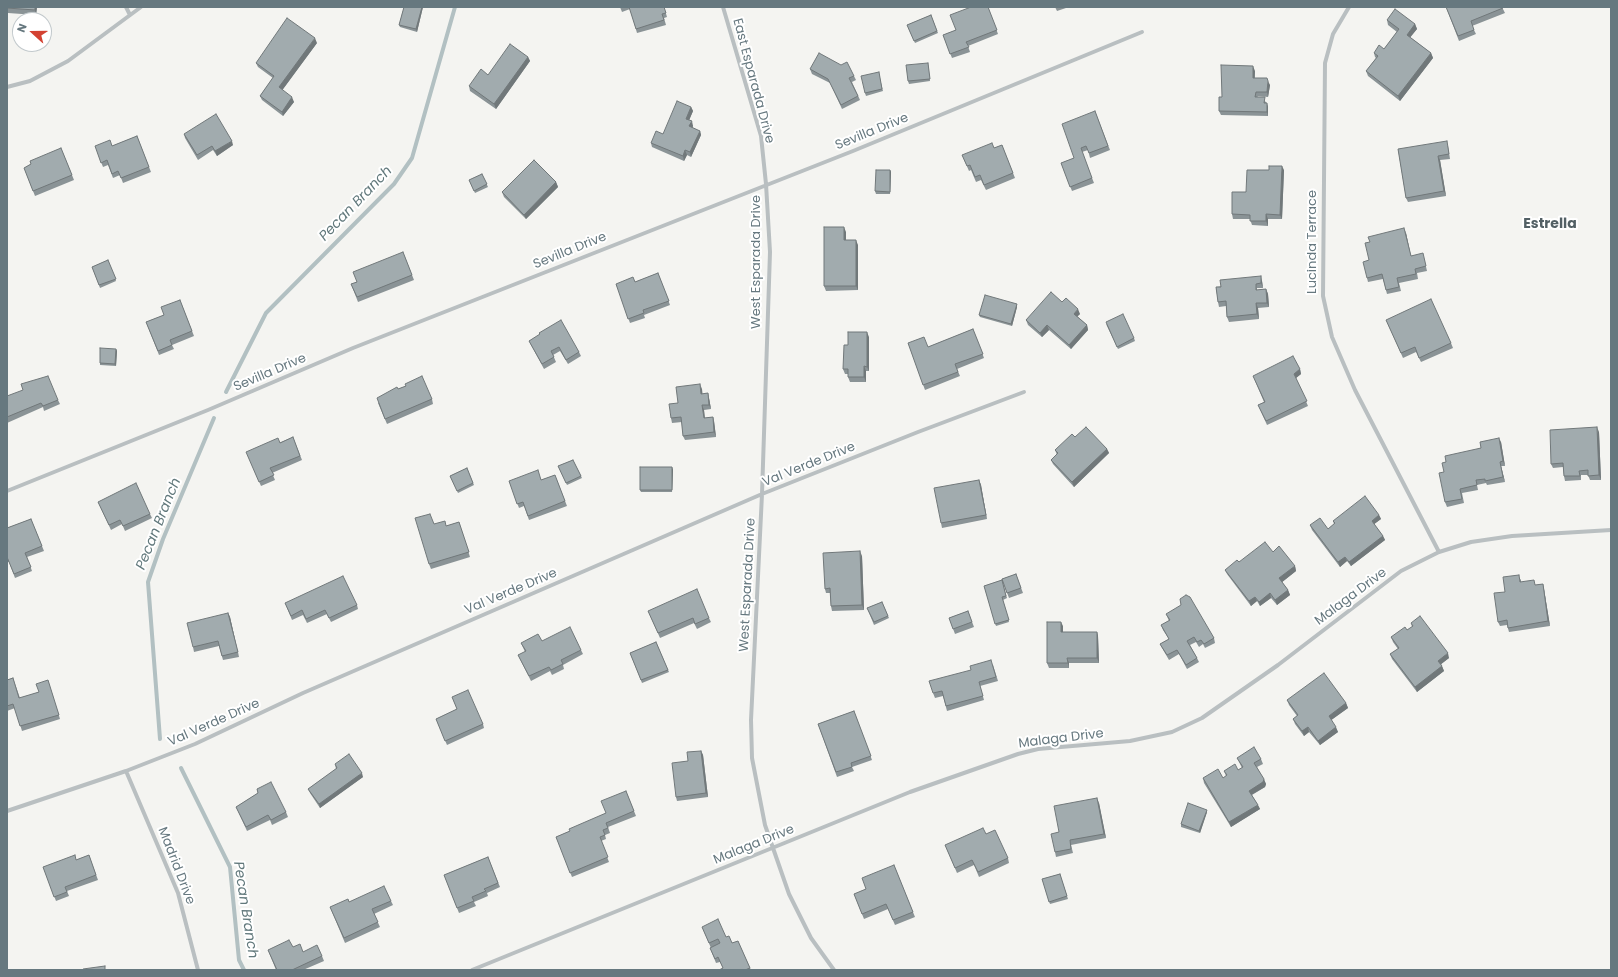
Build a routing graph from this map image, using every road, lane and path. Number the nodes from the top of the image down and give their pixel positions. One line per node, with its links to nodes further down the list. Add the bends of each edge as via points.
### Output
1 (126, 7): 5 (street)
2 (141, 7): 5 (street)
3 (723, 7): 8 (street, East Esparada Drive, via 761,136)
4 (1349, 7): 13 (street, Lucinda Terrace, via 1333,34 1325,63 1322,296 1332,337 1355,390)
5 (130, 15): 7 (street, via 68,61 30,81)
6 (1142, 32): 8 (street, Sevilla Drive, via 853,151)
7 (7, 87)
8 (766, 184): 10 (street, Sevilla Drive, via 353,348); 11 (street, West Esparada Drive, via 770,252)
9 (1024, 392): 11 (street, Val Verde Drive)
10 (7, 491)
11 (762, 494): 14 (street, Val Verde Drive, via 303,693 195,744); 16 (street, West Esparada Drive, via 750,720 755,779)
12 (1611, 530): 13 (street, Malaga Drive, via 1512,536 1470,542)
13 (1439, 552): 16 (street, Malaga Drive, via 1402,571 1278,665 1202,718 1174,731 1130,741 1038,749 1018,754 910,792)
14 (126, 771): 15 (street, Val Verde Drive); 17 (street, Madrid Drive, via 178,892)
15 (7, 811)
16 (772, 848): 18 (street, Malaga Drive); 19 (street, West Esparada Drive, via 800,916)
17 (198, 970)
18 (472, 970)
19 (834, 970)

